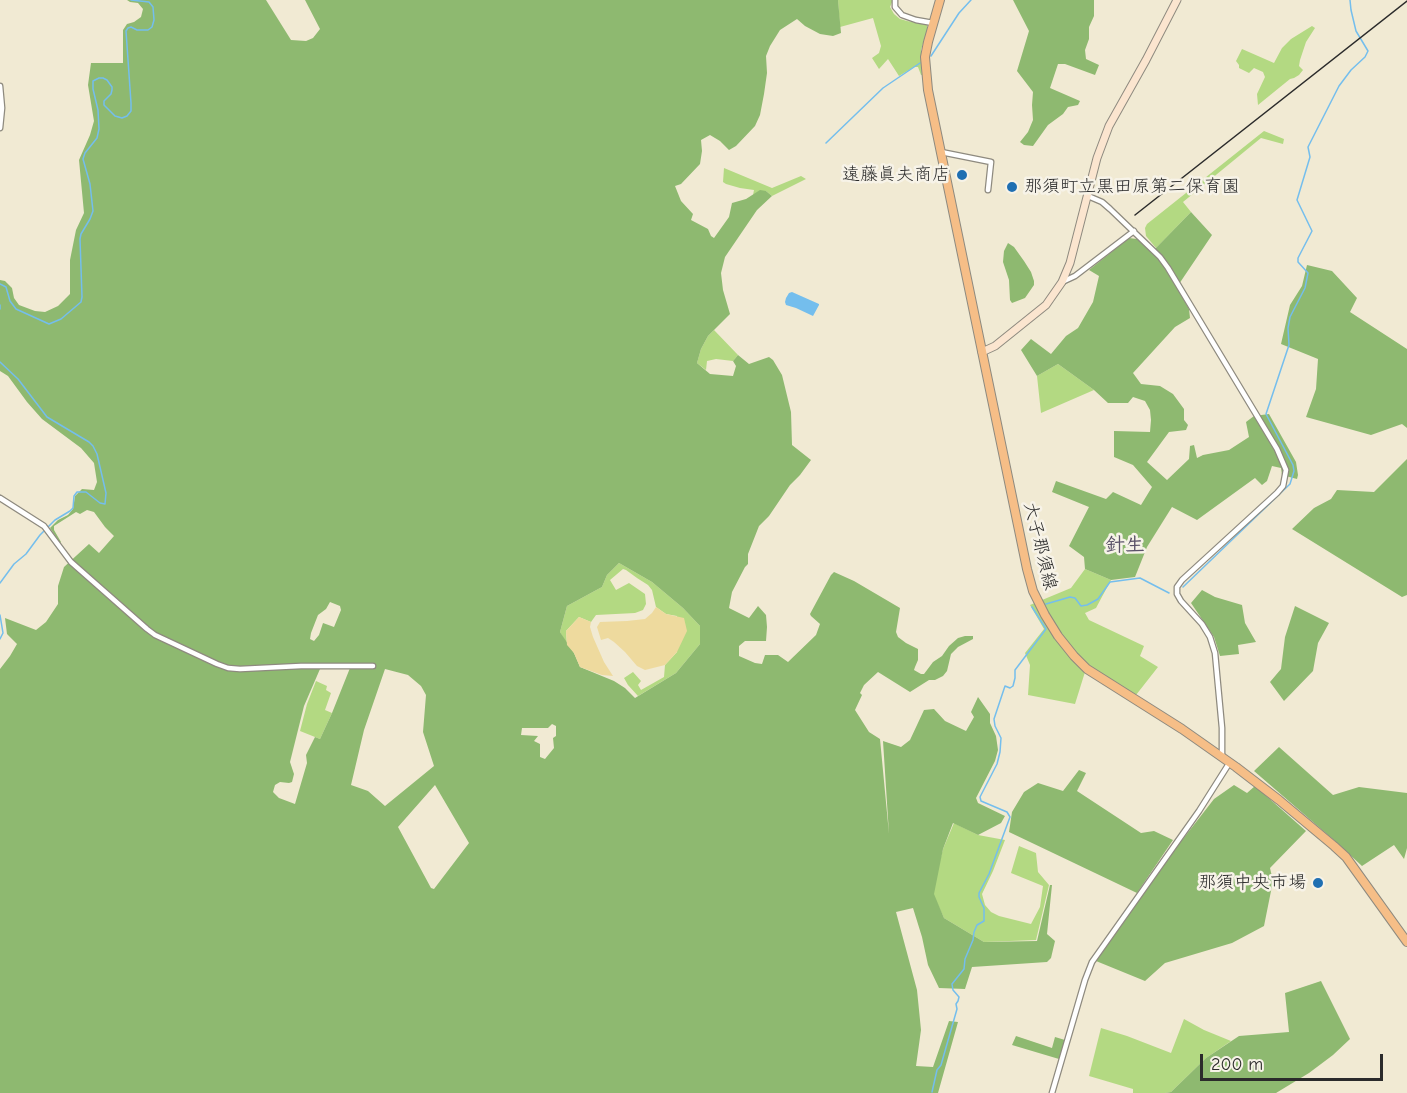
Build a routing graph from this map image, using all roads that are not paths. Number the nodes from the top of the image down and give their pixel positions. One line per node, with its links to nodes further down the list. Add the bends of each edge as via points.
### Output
1 (895, 0): 4 (street, via 902,15)
2 (940, 0): 4 (main road, 大子那須線)
3 (1177, 0): 9 (street, via 1109,126)
4 (933, 23): 7 (main road, 大子那須線, via 925,64)
5 (0, 86): 6 (street)
6 (0, 128)
7 (941, 152): 8 (street, via 991,162); 12 (main road, 大子那須線)
8 (988, 190)
9 (1088, 196): 10 (street, via 1102,202); 11 (street)
10 (1134, 231): 11 (street); 15 (street, via 1168,268 1286,470 1283,486 1277,493 1177,587 1181,601 1210,637 1215,653)
11 (1062, 282): 12 (street, via 1046,304)
12 (982, 352): 15 (main road, 大子那須線, via 1027,569 1045,615 1087,669)
13 (0, 498): 14 (street, via 44,526 71,562 147,629 217,664 240,669)
14 (373, 666)
15 (1222, 757): 16 (main road, 大子那須線)
16 (1230, 762): 17 (main road, 大子那須線, via 1346,857); 18 (street, via 1092,962)
17 (1407, 942)
18 (1052, 1093)

